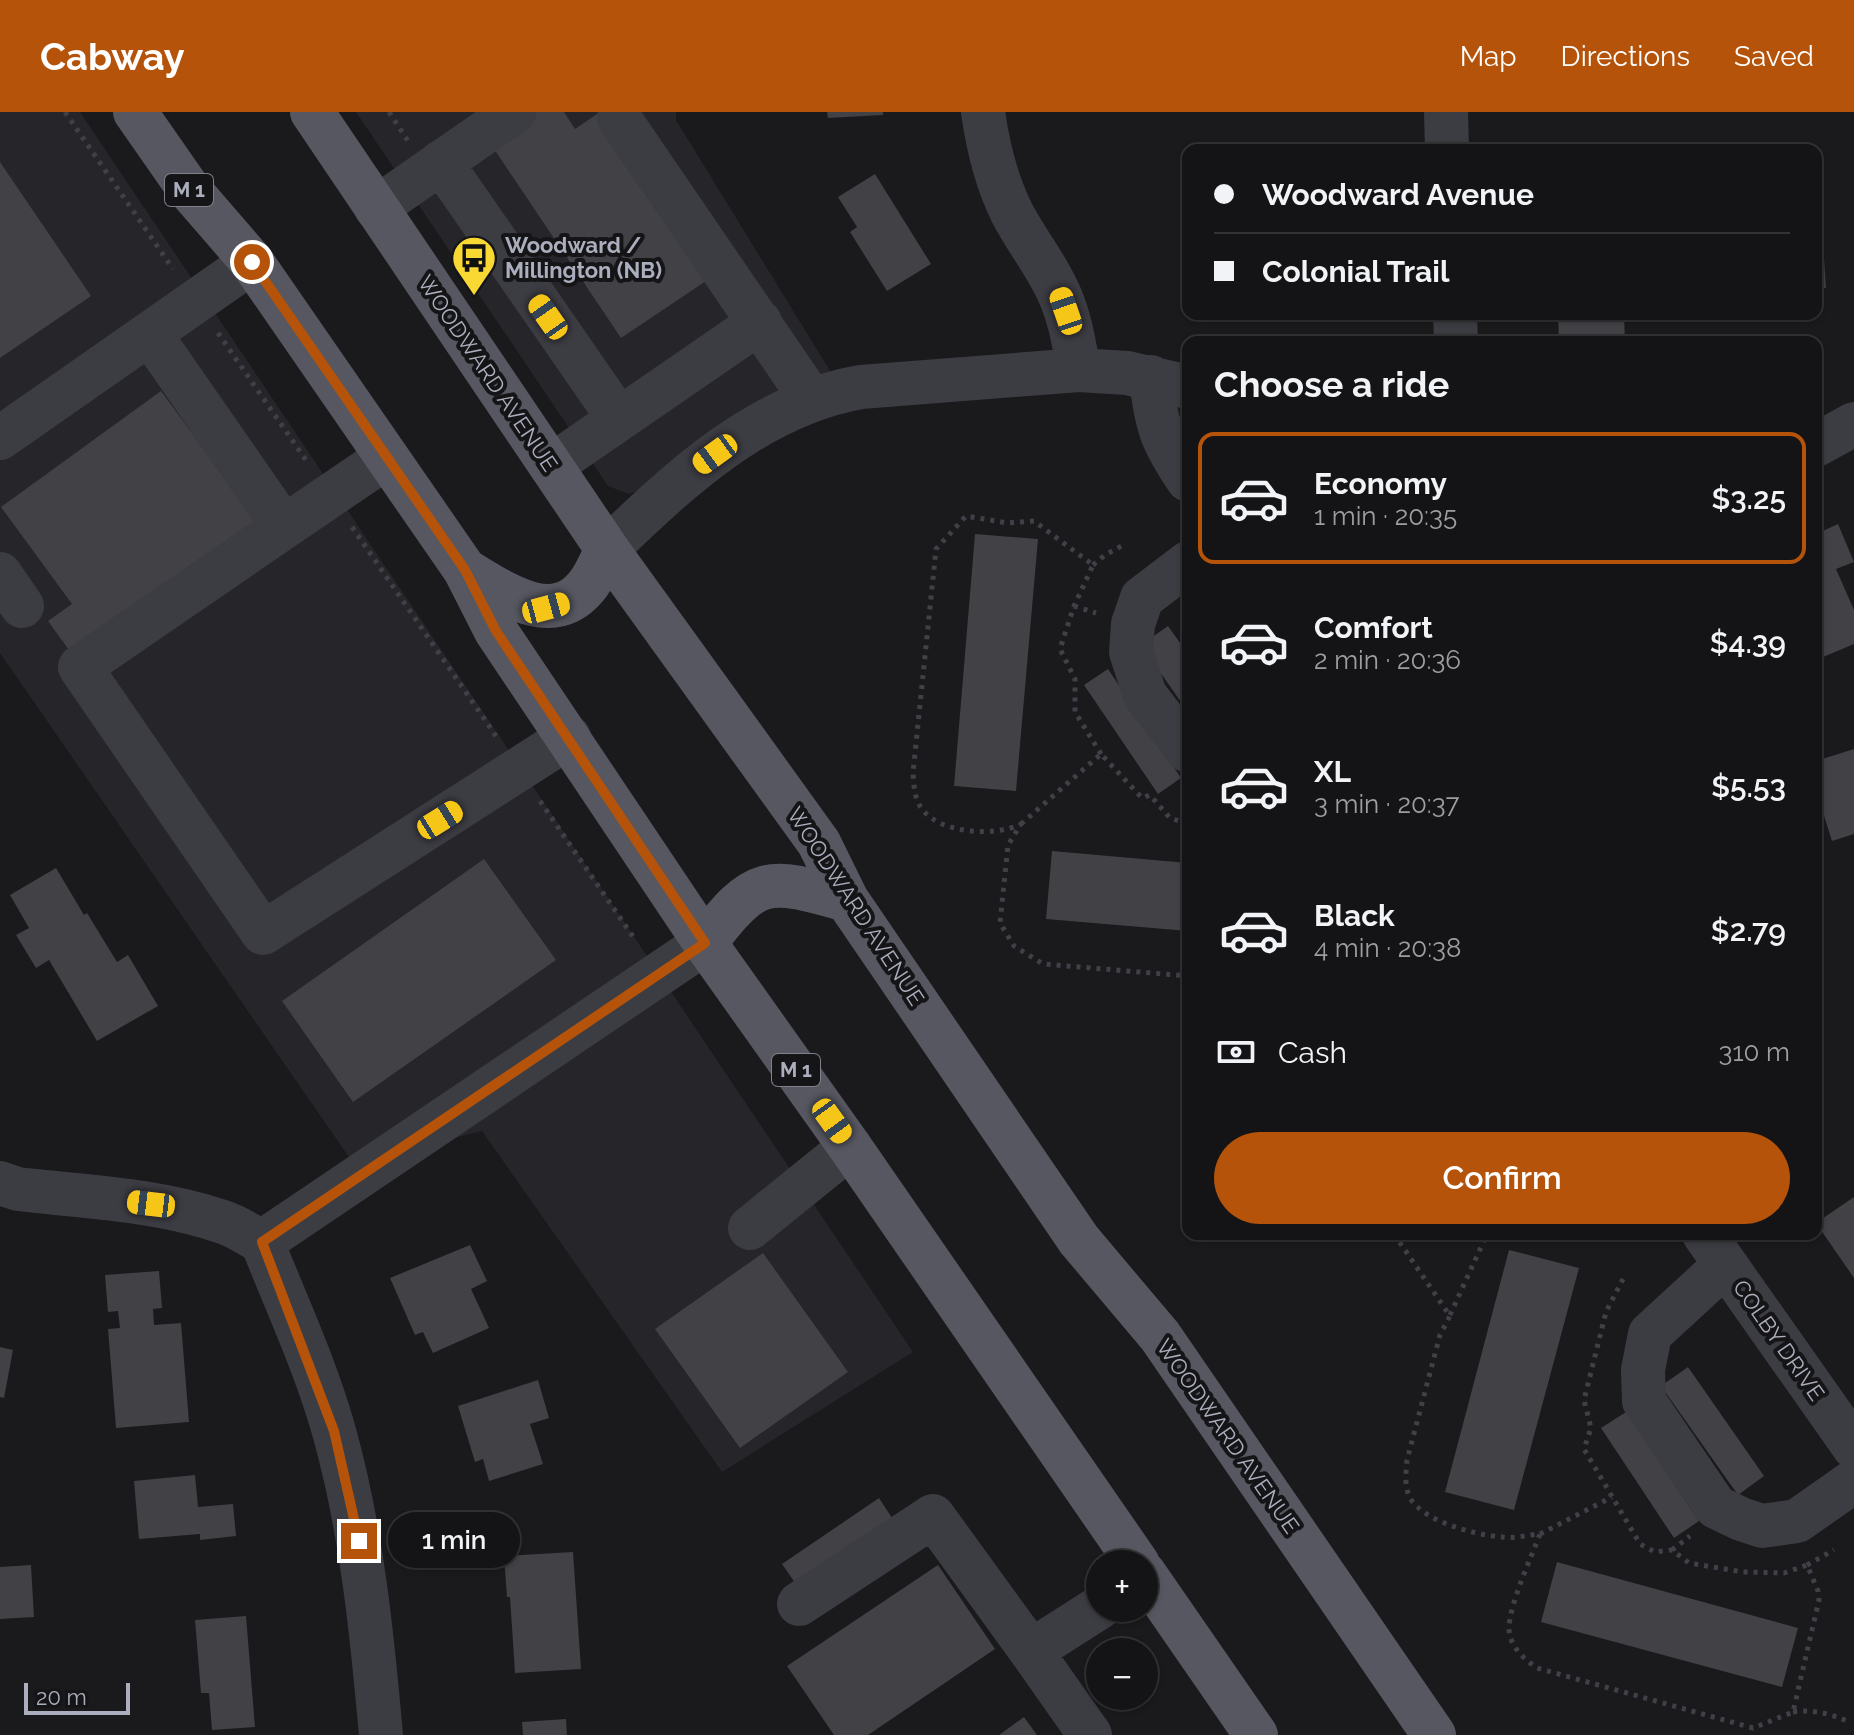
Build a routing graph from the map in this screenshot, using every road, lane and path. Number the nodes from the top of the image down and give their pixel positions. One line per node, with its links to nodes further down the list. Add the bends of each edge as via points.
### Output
1 (135, 112): 10 (main road, M 1, via 188,188)
2 (312, 112): 9 (main road, WOODWARD AVENUE)
3 (514, 112): 8 (street)
4 (983, 112): 13 (street, via 1001,188 1061,296)
5 (1446, 112): 7 (street)
6 (619, 118): 11 (street)
7 (1447, 144)
8 (441, 162): 9 (street); 16 (street)
9 (376, 208): 21 (main road, WOODWARD AVENUE)
10 (252, 262): 12 (street); 20 (main road, M 1)
11 (760, 322): 15 (street); 16 (street)
12 (150, 334): 18 (street); 23 (street)
13 (1079, 370): 14 (street); 15 (street, via 861,387)
14 (1169, 382): 22 (street, via 1159,428)
15 (811, 399): 25 (street, via 736,439 652,505)
16 (619, 419): 21 (street)
17 (1854, 424): 19 (street)
18 (0, 438)
19 (1822, 442)
20 (387, 457): 23 (street); 28 (main road, M 1)
21 (551, 466): 25 (main road, WOODWARD AVENUE)
22 (1182, 469)
23 (284, 527): 29 (street, via 80,667 263,933)
24 (1125, 544): 26 (path)
25 (607, 549): 28 (main road, via 588,586 570,601 546,608 518,601); 34 (main road, WOODWARD AVENUE, via 819,843)
26 (1093, 565): 31 (path, via 1060,649 1075,679 1075,712); 33 (path, via 1034,521 966,516 936,549 914,794 938,824 973,831 1007,831)
27 (1182, 568): 30 (street, via 1142,598 1131,652 1145,695)
28 (465, 570): 29 (main road, M 1, via 496,631)
29 (569, 737): 35 (main road, M 1)
30 (1182, 743)
31 (1101, 754): 32 (path, via 1142,798 1150,795 1170,818); 33 (path)
32 (1182, 822)
33 (1021, 824): 36 (path, via 1008,845 1000,923 1014,946 1043,964)
34 (847, 900): 35 (main road, via 791,884 765,887 731,909); 60 (main road, WOODWARD AVENUE, via 1079,1240 1160,1336)
35 (705, 943): 37 (main road, M 1); 42 (street)
36 (1182, 976)
37 (850, 1147): 39 (street); 50 (main road, M 1)
38 (0, 1183): 42 (street, via 189,1211)
39 (750, 1228)
40 (1398, 1240): 45 (path)
41 (1484, 1240): 45 (path)
42 (262, 1242): 57 (street, via 334,1431 345,1475 366,1588)
43 (1715, 1249): 46 (street, COLBY DRIVE); 47 (street, via 1650,1334 1644,1401 1716,1507 1741,1519 1762,1526 1797,1521)
44 (1625, 1275): 48 (path, via 1606,1312 1584,1400 1591,1428 1584,1449)
45 (1450, 1316): 49 (path, via 1440,1335 1407,1460 1410,1498 1423,1511 1459,1529 1505,1538)
46 (1854, 1447)
47 (1854, 1481)
48 (1612, 1497): 49 (path); 55 (path, via 1640,1544 1655,1552 1672,1550 1689,1563 1743,1572 1784,1573 1807,1565 1819,1600)
49 (1540, 1534): 55 (path, via 1509,1631 1520,1655 1537,1668 1753,1728)
50 (1127, 1550)
51 (1158, 1595): 59 (main road, M 1)
52 (799, 1604): 54 (street, via 933,1516)
53 (1086, 1616): 54 (street)
54 (1031, 1651): 58 (street)
55 (1793, 1712): 56 (path, via 1809,1709)
56 (1850, 1722)
57 (381, 1735)
58 (1090, 1735)
59 (1256, 1735)
60 (1434, 1735)

